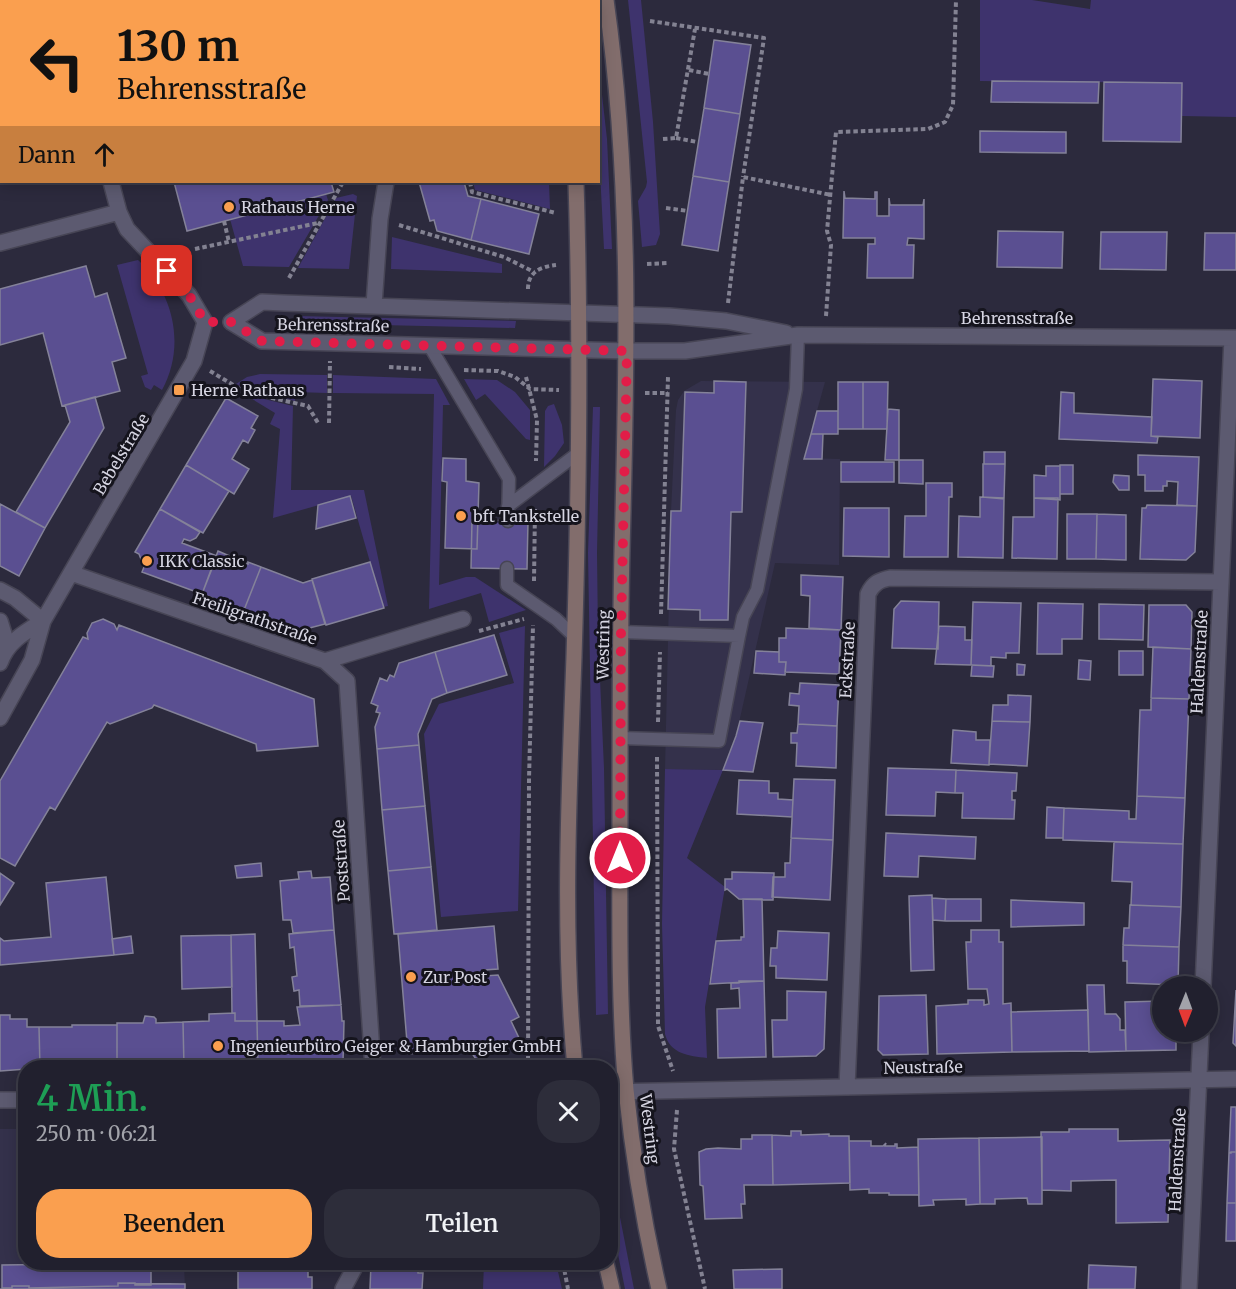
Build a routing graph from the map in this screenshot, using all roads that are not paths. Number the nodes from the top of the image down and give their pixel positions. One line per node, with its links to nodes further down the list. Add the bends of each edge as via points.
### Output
1 (606, 0): 9 (main road, Westring, via 617,92)
2 (111, 183): 5 (street)
3 (386, 183): 7 (street)
4 (576, 183): 8 (main road, Westring)
5 (119, 212): 6 (street); 10 (street, via 127,229 189,295)
6 (0, 243)
7 (374, 305): 8 (street, Behrensstraße); 11 (street, Behrensstraße, via 262,302)
8 (580, 312): 9 (street, Behrensstraße); 15 (main road, Westring)
9 (627, 314): 12 (street, Behrensstraße, via 726,321); 16 (main road, Westring)
10 (205, 322): 11 (street); 21 (street, Bebelstraße, via 194,361)
11 (231, 322): 14 (street, Behrensstraße, via 262,341)
12 (798, 335): 13 (street, Behrensstraße); 16 (street, Behrensstraße, via 685,351); 29 (lane, via 795,389 757,590 743,617)
13 (1234, 338): 22 (street, Haldenstraße)
14 (429, 345): 15 (street, Behrensstraße); 18 (lane, via 508,479)
15 (579, 350): 16 (street, Behrensstraße); 17 (main road, Westring)
16 (627, 351): 27 (main road, Westring)
17 (577, 454): 18 (lane); 28 (main road, Westring)
18 (508, 506): 19 (lane)
19 (508, 521)
20 (507, 568): 28 (lane, via 507,585)
21 (71, 573): 26 (street, Bebelstraße); 31 (street, Freiligrathstraße)
22 (1221, 582): 34 (street, Haldenstraße); 40 (street, Eckstraße, via 890,578 872,586 868,594 863,680)
23 (0, 590): 26 (street)
24 (463, 619): 31 (street, Freiligrathstraße)
25 (0, 621): 30 (street, via 4,634)
26 (43, 621): 30 (street, Bebelstraße, via 16,640); 32 (street, Bebelstraße, via 32,660)
27 (621, 632): 29 (lane); 33 (main road, Westring)
28 (574, 636): 37 (main road, Westring, via 567,863)
29 (739, 636): 33 (lane, via 719,741)
30 (2, 657)
31 (325, 661): 36 (street, Poststraße, via 346,681)
32 (0, 718)
33 (620, 738): 41 (main road, Westring)
34 (1203, 976)
35 (1201, 1042): 38 (street, Haldenstraße)
36 (372, 1060)
37 (574, 1060)
38 (1199, 1079): 39 (street, Neustraße); 40 (street, Neustraße); 50 (street, Haldenstraße)
39 (1236, 1079)
40 (847, 1087): 41 (street, Neustraße)
41 (626, 1091): 42 (street, Neustraße); 49 (main road, Westring)
42 (618, 1092)
43 (0, 1100): 44 (street)
44 (18, 1100)
45 (353, 1270): 47 (street)
46 (608, 1270): 48 (main road)
47 (343, 1289)
48 (612, 1289)
49 (659, 1289)
50 (1189, 1289)

